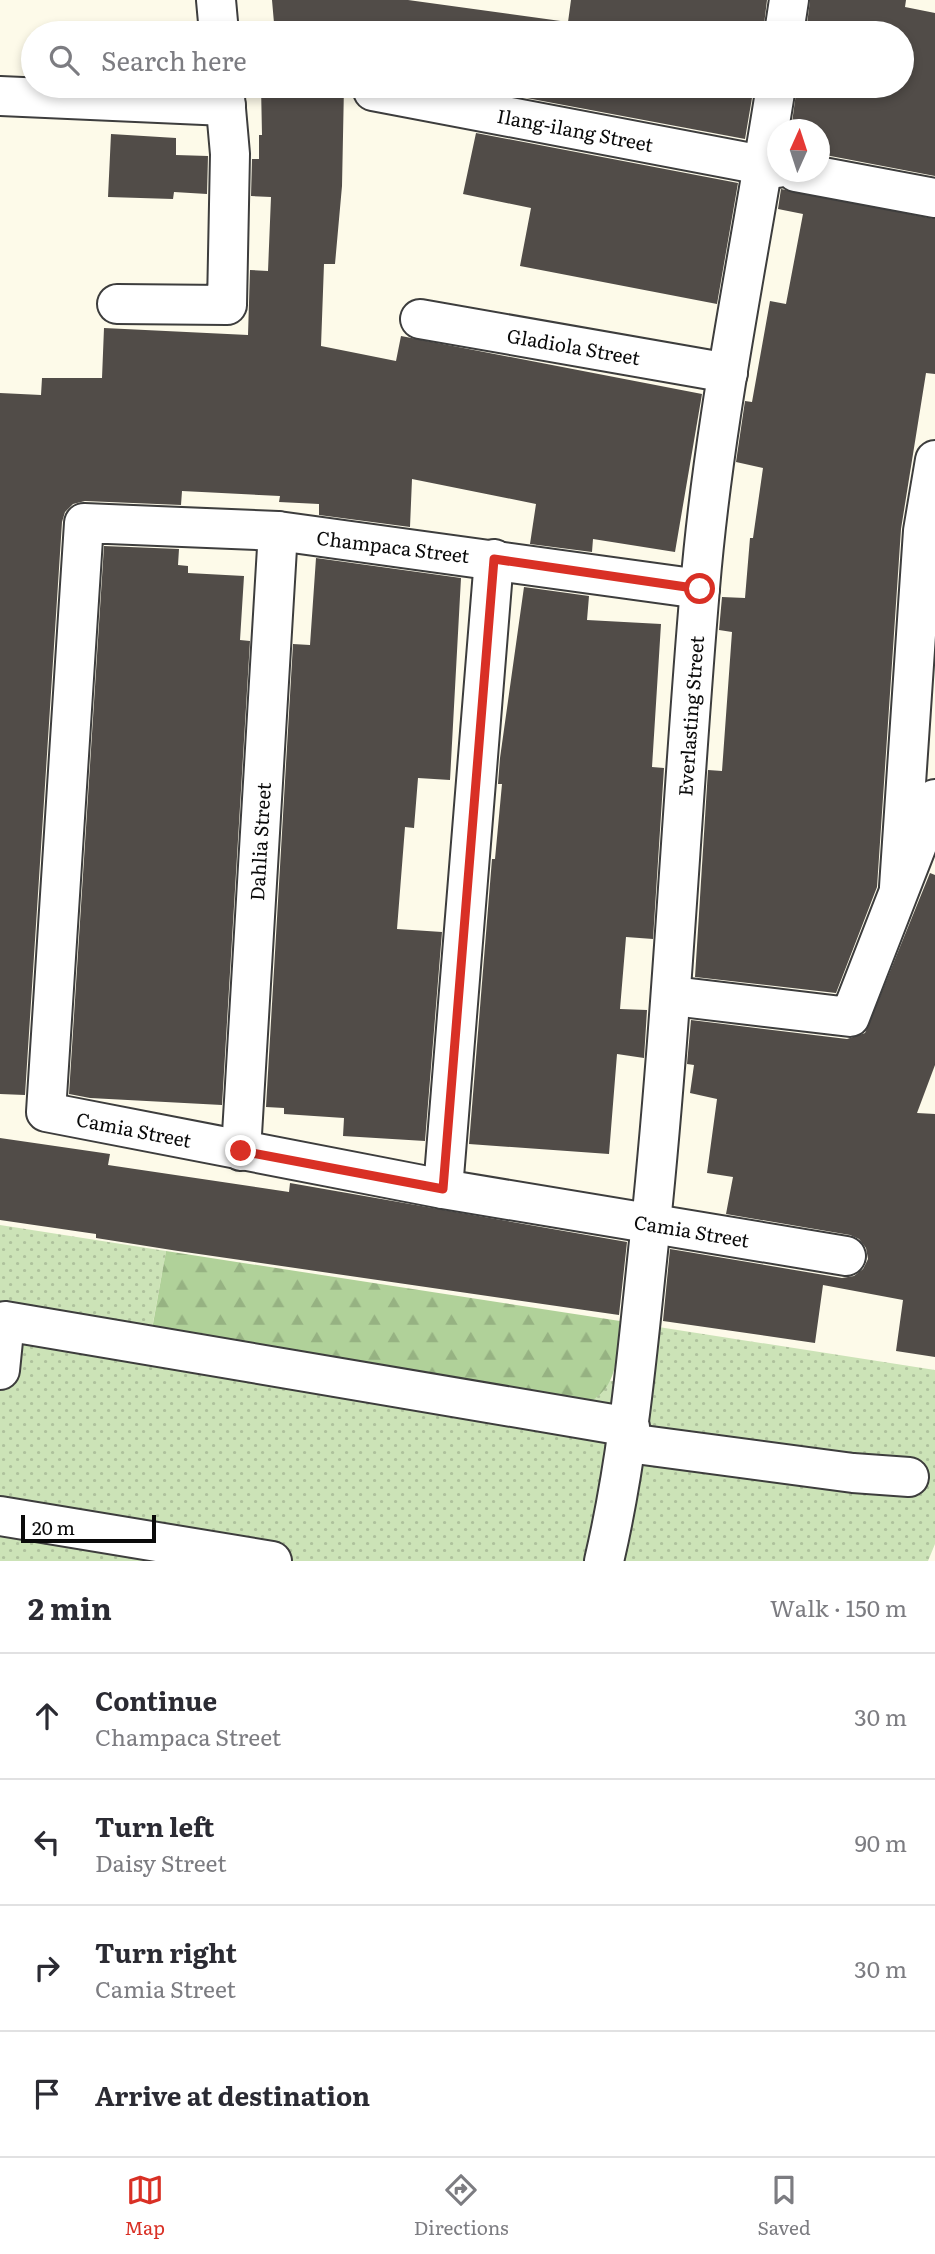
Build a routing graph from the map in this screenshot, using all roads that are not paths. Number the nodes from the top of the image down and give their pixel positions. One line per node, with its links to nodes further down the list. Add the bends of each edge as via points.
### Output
1 (216, 0): 3 (street)
2 (789, 0): 4 (street)
3 (218, 21)
4 (786, 21)
5 (0, 96): 6 (street)
6 (21, 96)
7 (225, 98): 15 (street, via 230,154 227,305)
8 (410, 98): 11 (street, Ilang-ilang Street)
9 (776, 98): 10 (street, Everlasting Street)
10 (777, 119)
11 (767, 166)
12 (830, 178): 14 (street, Ilang-ilang Street)
13 (776, 182): 17 (street, Everlasting Street)
14 (935, 198)
15 (117, 304)
16 (420, 319): 17 (street, Gladiola Street)
17 (728, 373): 22 (street, Everlasting Street)
18 (935, 460): 24 (street, via 923,531)
19 (84, 523): 20 (street, Champaca Street); 26 (street, Camia Street, via 46,1112)
20 (278, 531): 21 (street, Champaca Street); 26 (street, Dahlia Street)
21 (494, 559): 22 (street, Champaca Street); 27 (street)
22 (700, 589): 25 (street, Everlasting Street)
23 (935, 799): 24 (street)
24 (899, 887): 25 (street, via 850,1017)
25 (673, 996): 28 (street, Everlasting Street)
26 (241, 1151): 27 (street, Camia Street)
27 (443, 1189): 28 (street, Camia Street)
28 (651, 1223): 29 (street, Camia Street); 31 (street, Everlasting Street)
29 (846, 1256)
30 (0, 1370): 31 (street, via 5,1321)
31 (629, 1435): 32 (street, via 853,1473); 35 (street, Everlasting Street)
32 (909, 1477)
33 (0, 1516): 34 (street)
34 (272, 1561)
35 (604, 1561)

